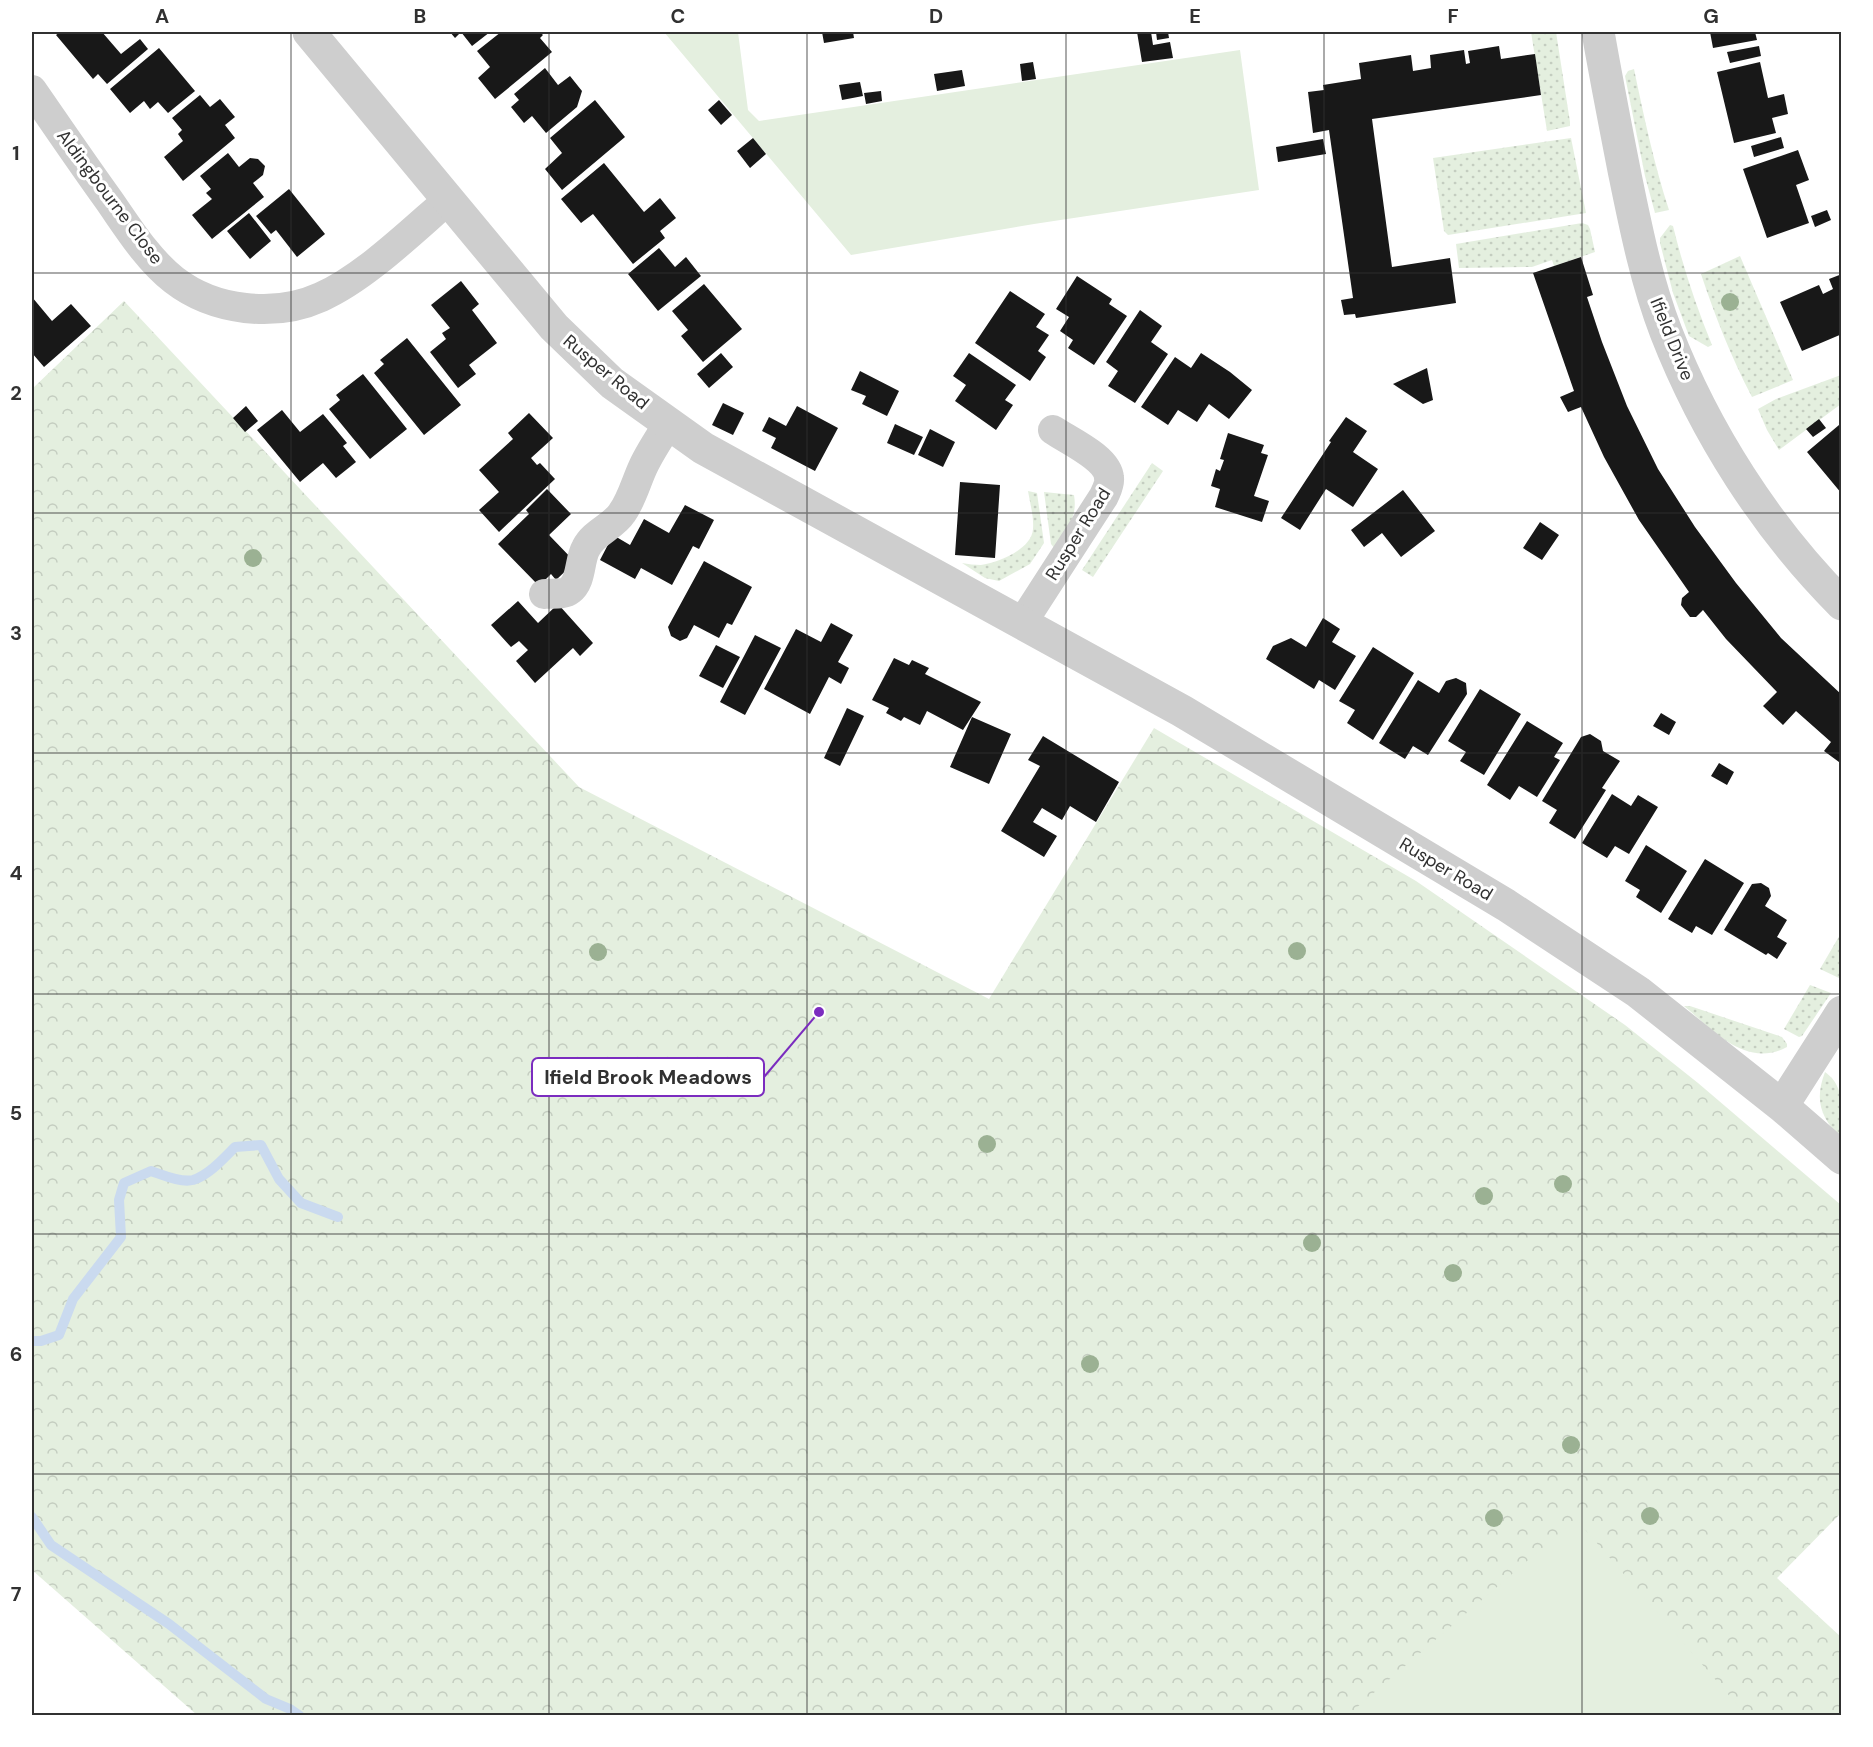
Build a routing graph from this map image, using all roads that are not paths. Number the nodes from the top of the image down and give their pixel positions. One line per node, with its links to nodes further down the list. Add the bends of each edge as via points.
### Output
1 (309, 32): 4 (street, Rusper Road)
2 (1598, 32): 8 (street, Ifield Drive, via 1632,210 1666,331 1714,431 1760,508 1816,579)
3 (32, 90): 4 (street, Aldingbourne Close, via 148,254 174,280 207,298 240,308 296,307 322,297 375,262)
4 (448, 200): 5 (street, Rusper Road, via 554,327 612,382)
5 (669, 423): 7 (street, via 621,516 586,547 572,589); 9 (street, Rusper Road, via 737,468)
6 (1053, 430): 9 (street, Rusper Road, via 1100,460 1110,481)
7 (544, 594)
8 (1842, 604)
9 (1022, 623): 11 (street, Rusper Road, via 1182,711 1516,911 1638,992)
10 (1842, 1012): 11 (street)
11 (1782, 1106): 12 (street, Rusper Road)
12 (1842, 1158)

